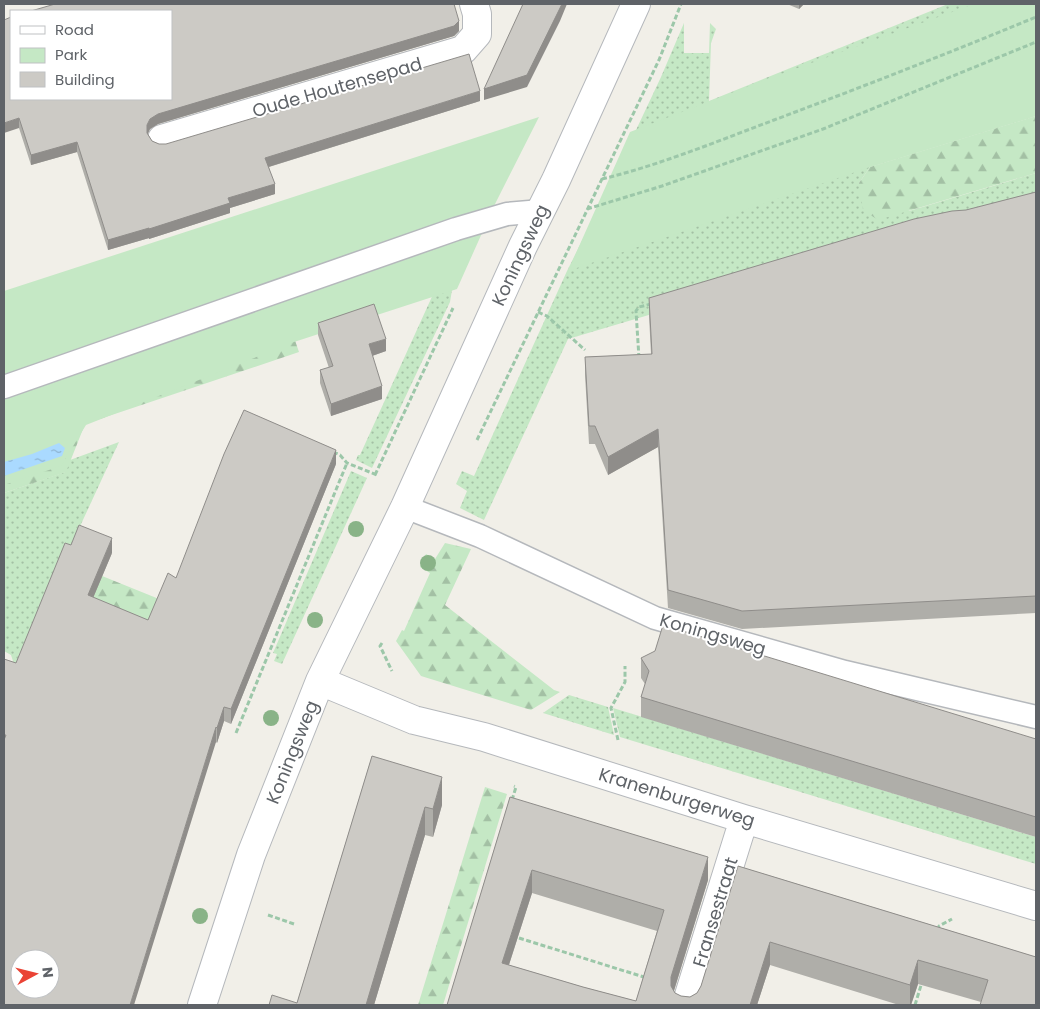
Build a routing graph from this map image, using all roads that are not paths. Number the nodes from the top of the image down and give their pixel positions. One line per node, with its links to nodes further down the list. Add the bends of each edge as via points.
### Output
1 (474, 4): 3 (street, Oude Houtensepad, via 477,34 463,50)
2 (636, 4): 4 (street, Koningsweg)
3 (162, 139)
4 (541, 211): 5 (lane, via 507,214 456,229); 6 (street, Koningsweg)
5 (4, 386)
6 (405, 507): 7 (street, Koningsweg); 8 (lane, Koningsweg, via 480,536 655,618 845,672)
7 (320, 681): 9 (street, Kranenburgerweg, via 414,720 484,738); 12 (street, Koningsweg, via 251,855)
8 (1036, 717)
9 (744, 818): 10 (street, Kranenburgerweg); 11 (street, Fransestraat)
10 (1036, 906)
11 (688, 998)
12 (202, 1005)

